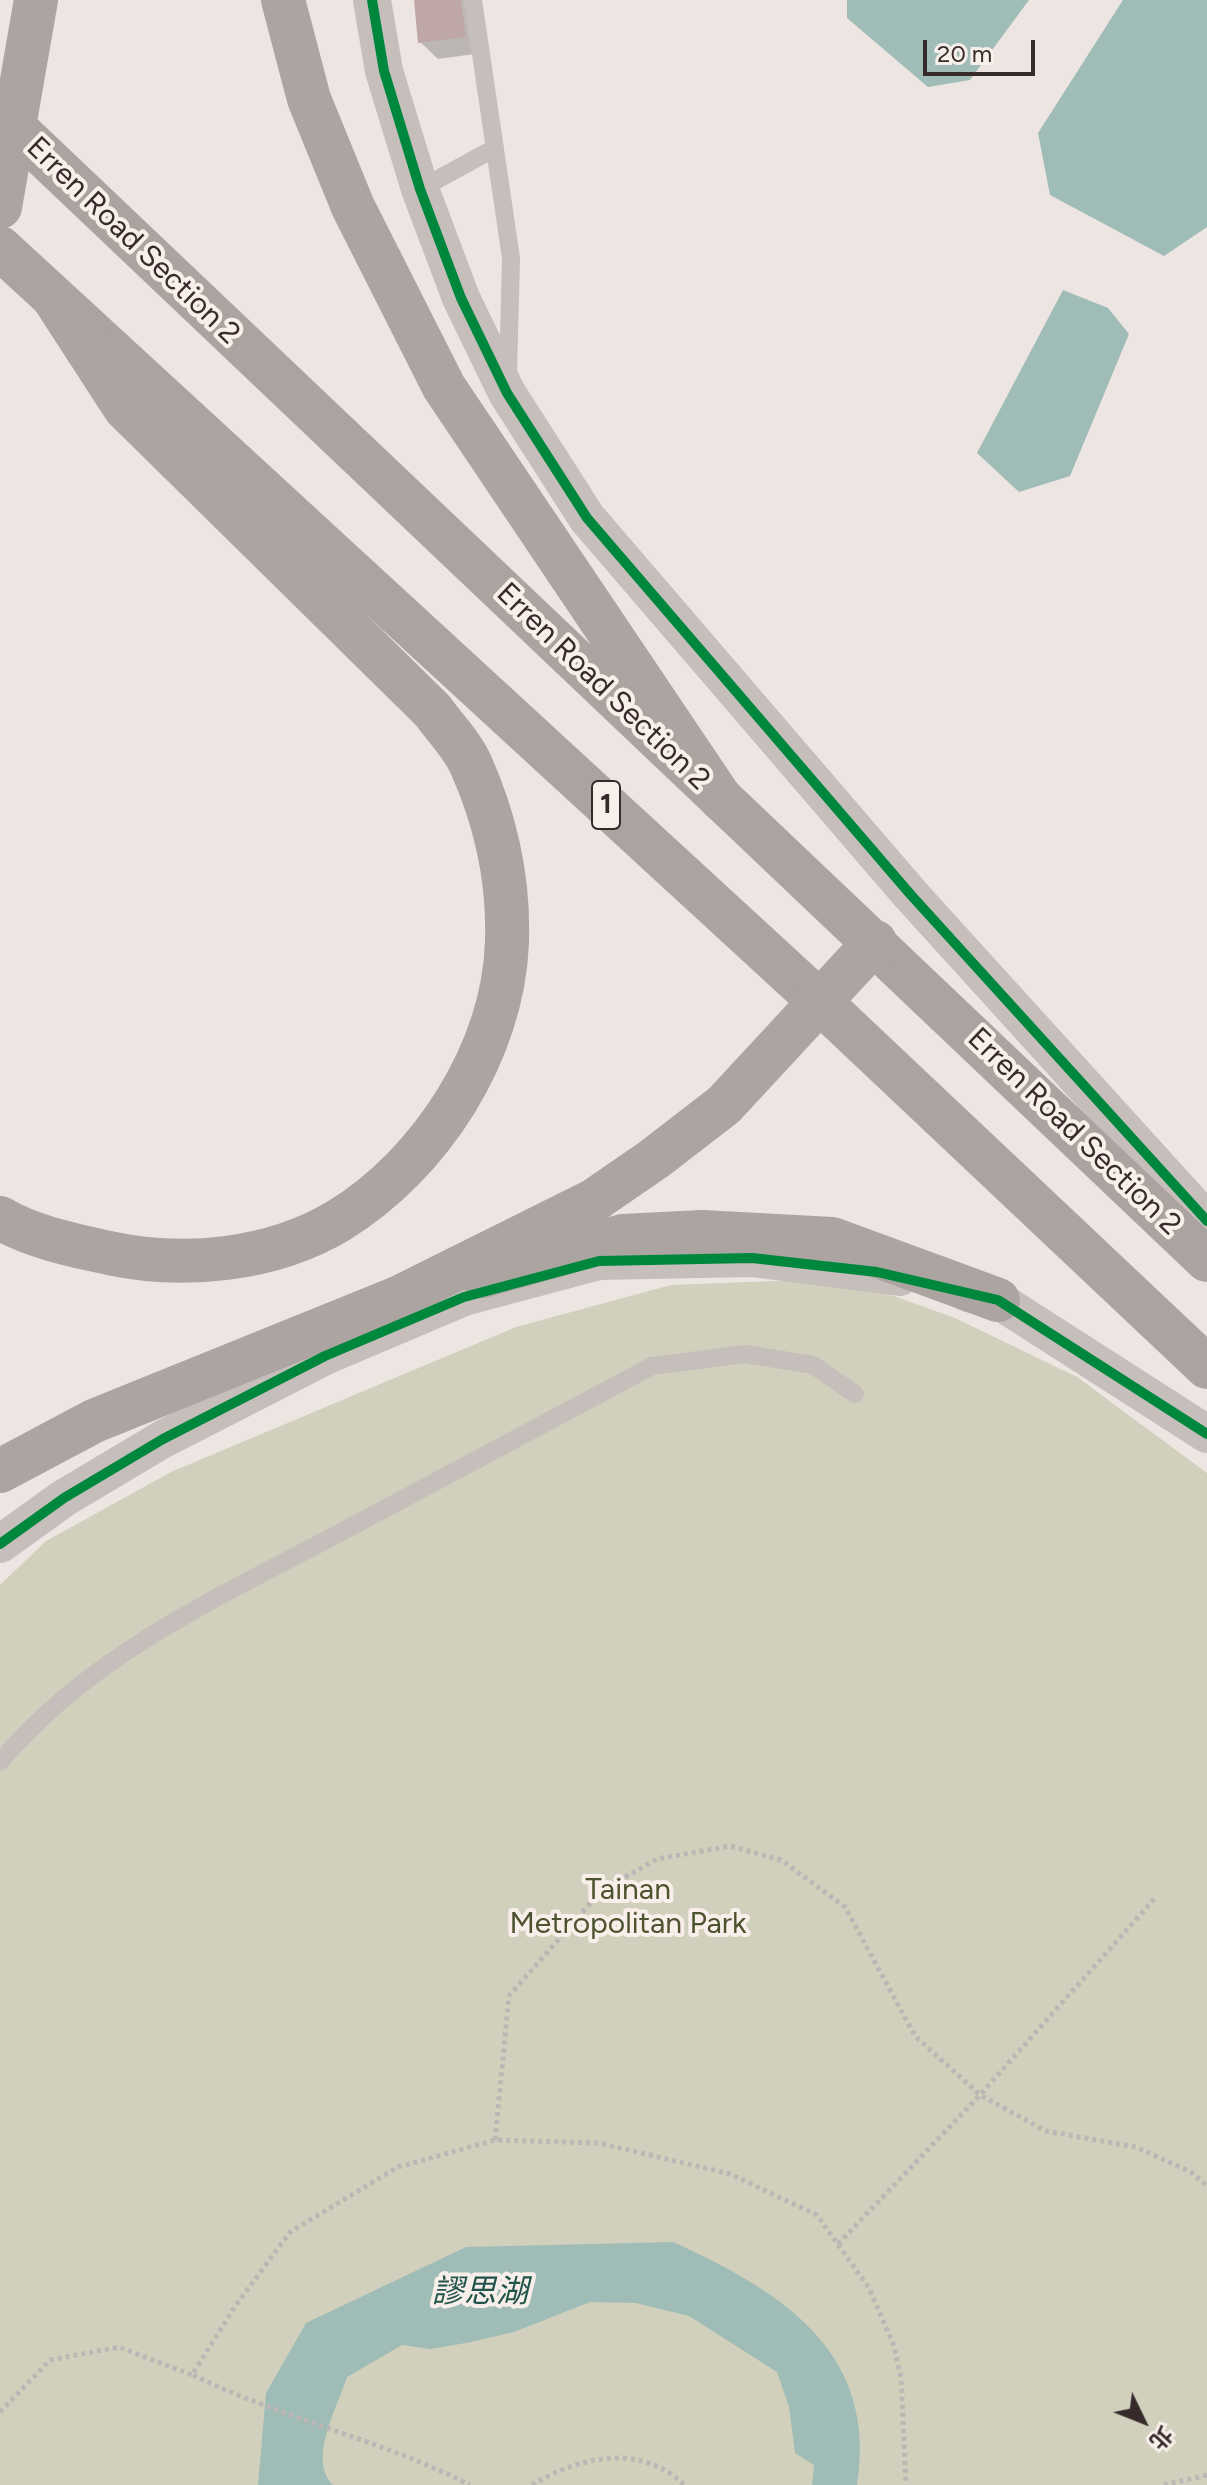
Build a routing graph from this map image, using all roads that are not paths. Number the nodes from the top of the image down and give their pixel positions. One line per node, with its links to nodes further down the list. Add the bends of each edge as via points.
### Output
1 (36, 0): 8 (highway)
2 (283, 0): 12 (highway, via 309,99 353,207 444,387)
3 (372, 0): 7 (street, via 384,71)
4 (473, 0): 6 (lane)
5 (0, 114): 12 (main road, Erren Road Section 2)
6 (495, 148): 7 (lane); 11 (lane, via 511,258)
7 (420, 189): 11 (street, via 461,298)
8 (0, 207)
9 (0, 248): 10 (main road, 1)
10 (53, 297): 14 (main road, 1); 15 (highway, via 125,408 433,711 470,762 505,877 507,944 495,1013 473,1072 436,1131 395,1178 336,1222 279,1245 210,1262 142,1260 67,1244)
11 (507, 393): 16 (street, via 587,518 911,895)
12 (721, 799): 13 (main road, Erren Road Section 2)
13 (875, 942): 14 (highway); 17 (main road, Erren Road Section 2)
14 (819, 1001): 18 (highway, via 724,1105 654,1159 593,1201); 20 (main road, 1)
15 (0, 1218)
16 (1207, 1221)
17 (1207, 1260)
18 (398, 1298): 19 (highway, via 623,1236 702,1232 832,1239); 23 (highway, via 94,1421)
19 (998, 1300): 22 (street); 24 (street, via 877,1272 752,1258 599,1261 464,1297 325,1356 163,1439 64,1498)
20 (1207, 1367)
21 (855, 1394): 25 (lane, via 813,1365 745,1354 652,1366 159,1629 78,1685)
22 (1207, 1434)
23 (0, 1471)
24 (0, 1544)
25 (0, 1762)

